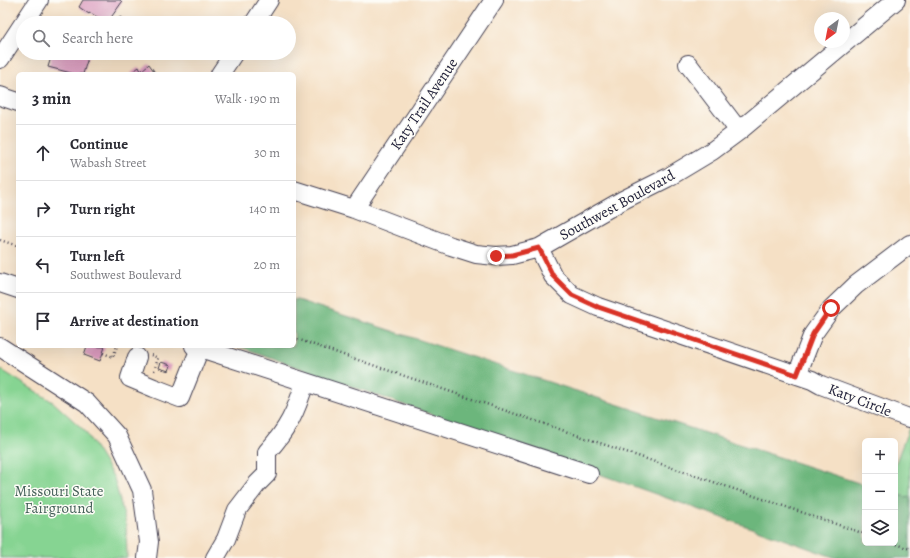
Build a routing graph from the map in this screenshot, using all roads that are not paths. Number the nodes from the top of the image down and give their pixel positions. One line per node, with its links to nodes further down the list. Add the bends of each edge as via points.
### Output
1 (39, 0): 5 (street)
2 (269, 0): 6 (street)
3 (494, 0): 16 (street, Katy Trail Avenue)
4 (896, 0): 14 (street, Southwest Boulevard)
5 (28, 16)
6 (259, 16)
7 (16, 35): 8 (street)
8 (0, 59)
9 (229, 60): 11 (street)
10 (688, 64): 14 (street)
11 (221, 72)
12 (0, 96): 13 (street)
13 (16, 101)
14 (739, 131): 18 (street, Southwest Boulevard, via 674,174)
15 (296, 191): 16 (street, Southwest Boulevard)
16 (354, 209): 18 (street, Southwest Boulevard, via 476,254 512,255)
17 (910, 244): 25 (street, via 856,284 831,308 813,334)
18 (539, 248): 25 (street, Katy Circle, via 553,276 572,295 598,307)
19 (0, 283): 20 (street)
20 (16, 288)
21 (0, 347): 29 (street, via 87,403 117,436 142,490 149,542)
22 (197, 348): 24 (street, via 180,398 130,378)
23 (200, 348): 26 (street)
24 (137, 357)
25 (804, 378): 27 (street, Katy Circle)
26 (305, 382): 28 (street); 30 (street, via 290,421 267,452 267,474 237,510 226,539)
27 (910, 418)
28 (589, 474)
29 (147, 558)
30 (215, 558)

